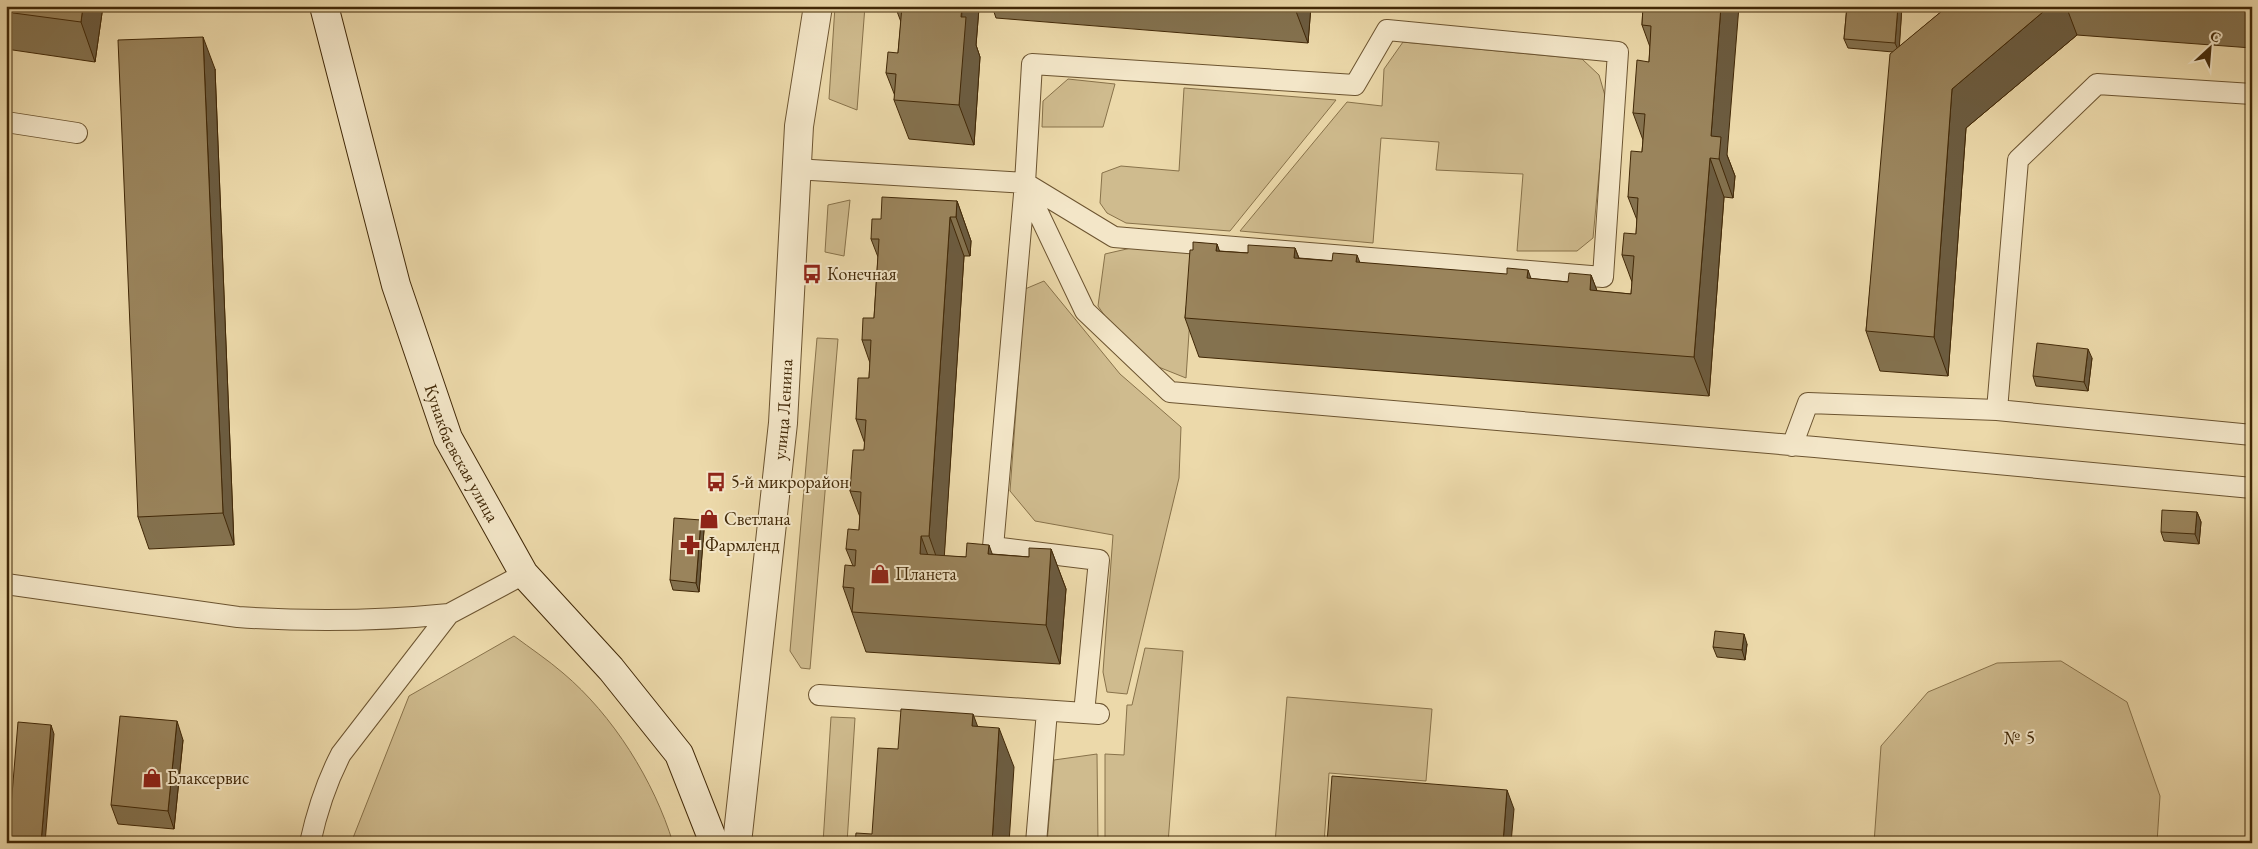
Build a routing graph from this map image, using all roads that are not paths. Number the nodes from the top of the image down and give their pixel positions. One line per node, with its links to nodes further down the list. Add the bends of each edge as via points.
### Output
1 (324, 6): 12 (main road, Кунакбаевская улица, via 396,286 448,438)
2 (818, 6): 6 (main road, улица Ленина)
3 (2252, 94): 8 (lane, via 2097,84 2018,160)
4 (6, 122): 5 (lane)
5 (77, 133)
6 (795, 169): 7 (lane); 19 (main road, улица Ленина, via 783,423)
7 (1024, 183): 7 (lane, via 1114,237 1603,276 1618,52 1387,30 1355,85 1032,64); 10 (lane, via 1085,311 1170,392); 16 (lane, via 992,547 1099,560 1092,714)
8 (1997, 410): 9 (lane); 10 (lane, via 1808,403)
9 (2252, 435)
10 (1792, 446): 11 (lane)
11 (2252, 488)
12 (524, 574): 14 (lane); 18 (main road, Кунакбаевская улица, via 610,669 679,754)
13 (6, 584): 14 (lane, via 276,620 356,621)
14 (449, 614): 17 (lane, via 341,754 318,806)
15 (819, 694): 16 (lane)
16 (1047, 711): 20 (lane)
17 (310, 843)
18 (714, 843)
19 (737, 843)
20 (1036, 843)

